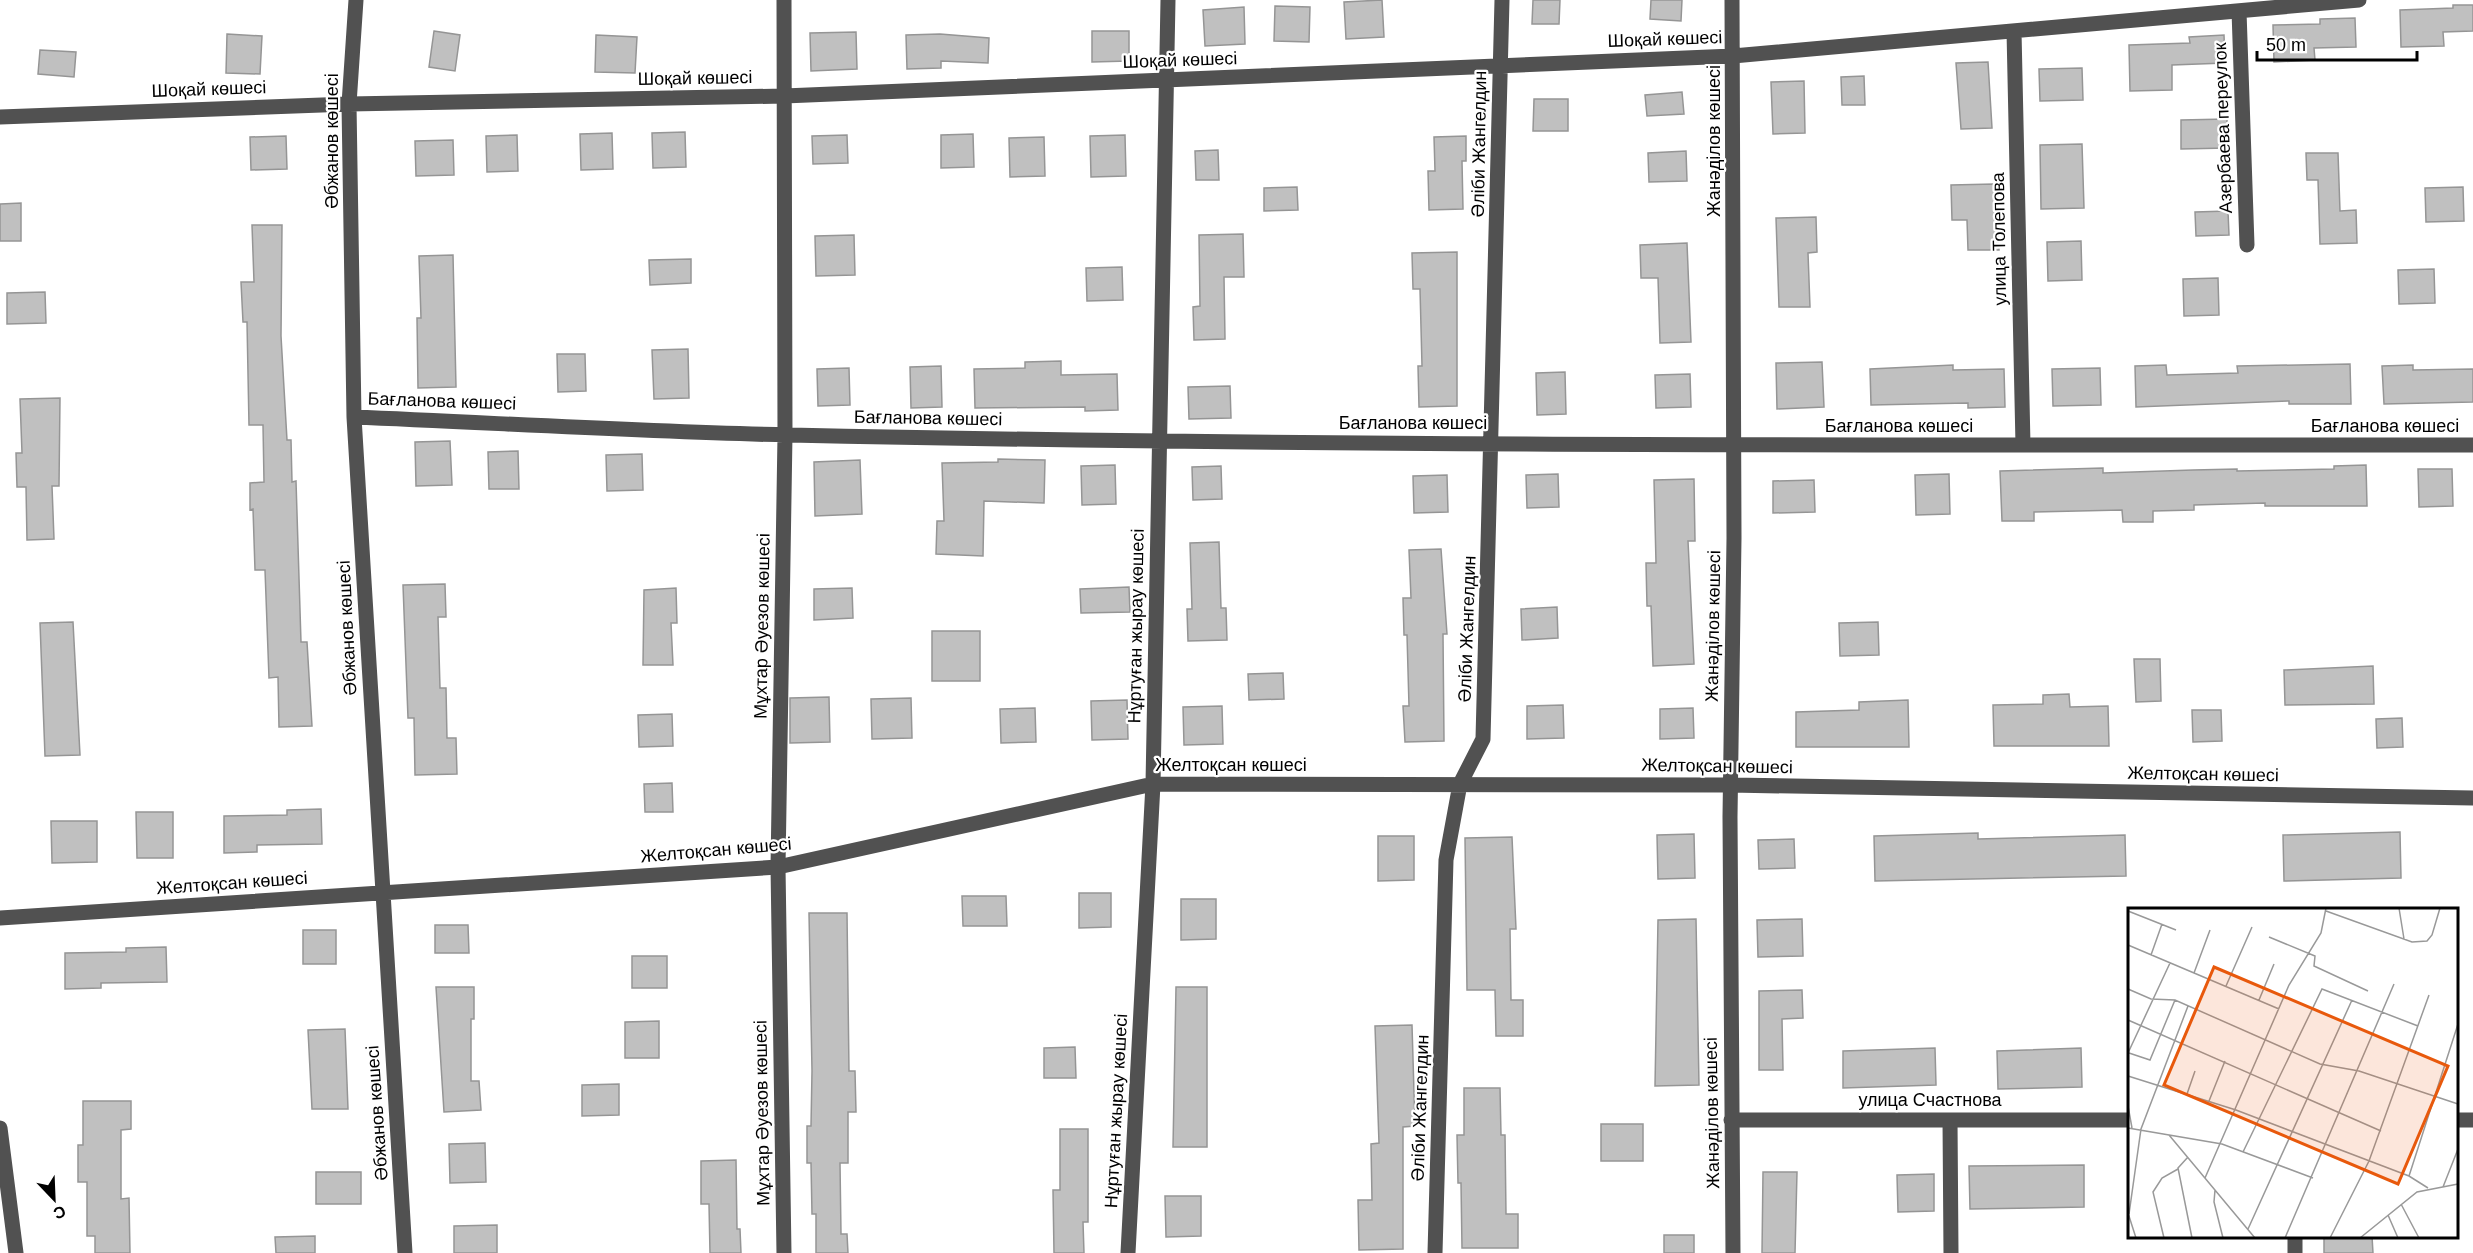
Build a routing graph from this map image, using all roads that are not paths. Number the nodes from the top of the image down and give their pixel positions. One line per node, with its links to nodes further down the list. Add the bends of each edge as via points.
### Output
1 (356, 0): 13 (street, Әбжанов көшесі)
2 (784, 0): 12 (street, Мұхтар Әуезов көшесі)
3 (1168, 0): 11 (street, Нұртуған жырау көшесі)
4 (1502, 0): 10 (street, Әліби Жангелдин)
5 (1732, 0): 9 (street, Жанәділов көшесі)
6 (2359, 0): 7 (street, Шоқай көшесі)
7 (2239, 11): 8 (street, Шоқай көшесі); 15 (street, Азербаева переулок)
8 (2014, 31): 9 (street, Шоқай көшесі); 20 (street, улица Толепова)
9 (1733, 56): 10 (street, Шоқай көшесі); 22 (street, Жанәділов көшесі)
10 (1500, 66): 11 (street, Шоқай көшесі); 19 (street, Әліби Жангелдин)
11 (1168, 80): 12 (street, Шоқай көшесі); 18 (street, Нұртуған жырау көшесі)
12 (784, 96): 13 (street, Шоқай көшесі); 17 (street, Мұхтар Әуезов көшесі)
13 (349, 104): 14 (street, Шоқай көшесі); 16 (street, Әбжанов көшесі)
14 (0, 117)
15 (2247, 245)
16 (354, 417): 17 (street, Бағланова көшесі); 28 (street, Әбжанов көшесі)
17 (785, 435): 18 (street, Бағланова көшесі); 27 (street, Мұхтар Әуезов көшесі)
18 (1158, 440): 19 (street, Бағланова көшесі); 23 (street, Нұртуған жырау көшесі)
19 (1492, 443): 22 (street, Бағланова көшесі); 24 (street, Әліби Жангелдин, via 1483,739)
20 (2023, 445): 21 (street, Бағланова көшесі); 22 (street, Бағланова көшесі)
21 (2473, 445)
22 (1734, 446): 25 (street, Жанәділов көшесі)
23 (1153, 784): 24 (street, Желтоқсан көшесі); 27 (street, Желтоқсан көшесі); 37 (street, Нұртуған жырау көшесі)
24 (1460, 784): 25 (street, Желтоқсан көшесі); 38 (street, Әліби Жангелдин, via 1446,860)
25 (1730, 785): 26 (street, Желтоқсан көшесі); 30 (street, Жанәділов көшесі)
26 (2473, 798)
27 (778, 867): 28 (street, Желтоқсан көшесі); 36 (street, Мұхтар Әуезов көшесі)
28 (382, 893): 29 (street, Желтоқсан көшесі); 35 (street, Әбжанов көшесі)
29 (0, 918)
30 (1731, 1120): 31 (street, улица Счастнова); 39 (street, Жанәділов көшесі)
31 (1950, 1120): 32 (street, улица Счастнова); 40 (street)
32 (2128, 1120)
33 (0, 1128): 34 (street)
34 (16, 1253)
35 (405, 1253)
36 (784, 1253)
37 (1128, 1253)
38 (1435, 1253)
39 (1733, 1253)
40 (1951, 1253)

